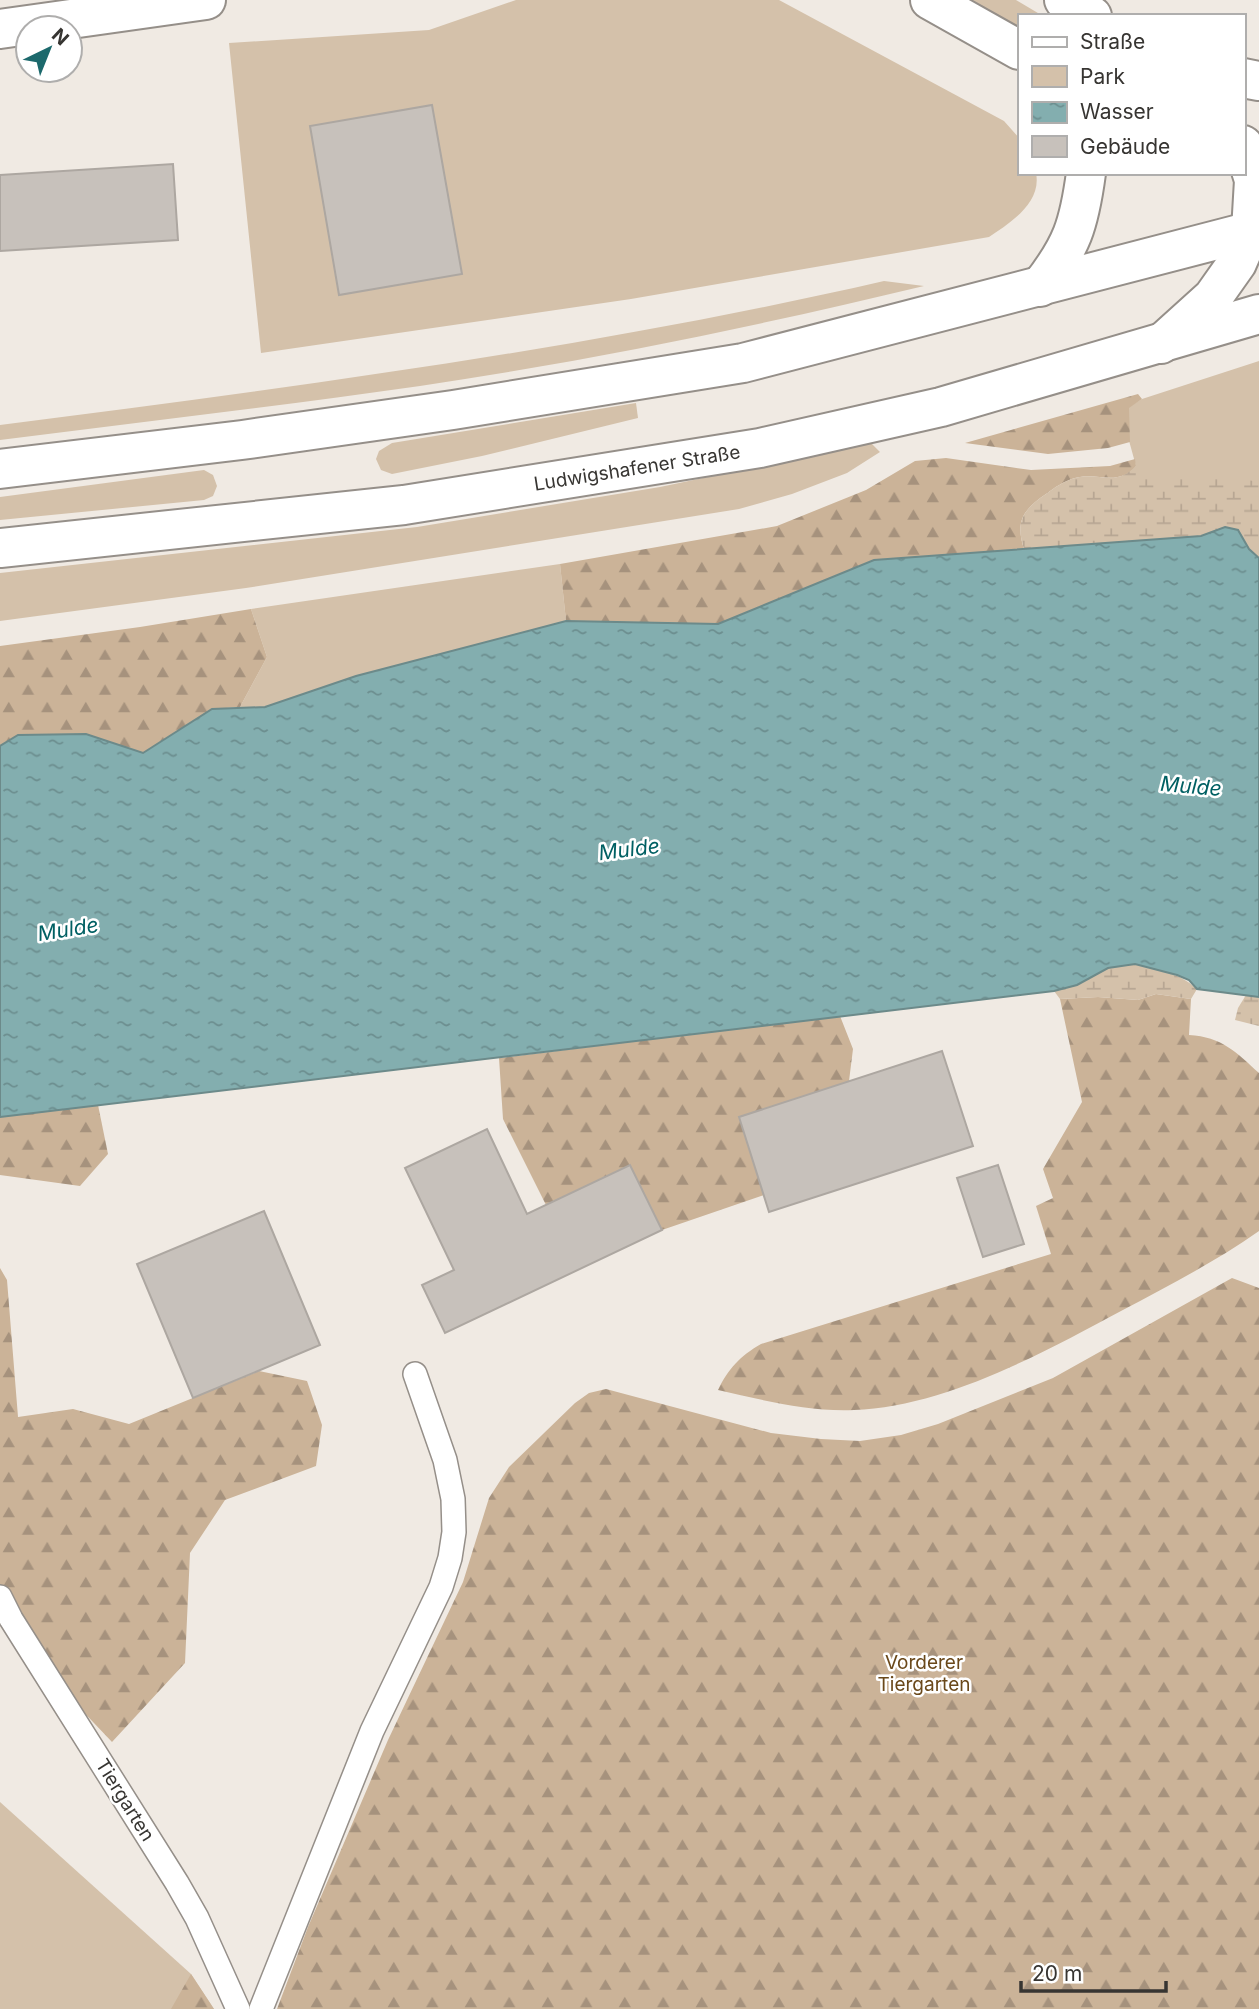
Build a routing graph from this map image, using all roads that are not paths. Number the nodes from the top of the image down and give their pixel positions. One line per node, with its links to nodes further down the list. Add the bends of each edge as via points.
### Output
1 (206, 0): 5 (main road)
2 (930, 0): 6 (main road)
3 (1064, 0): 4 (main road)
4 (1088, 14)
5 (0, 29)
6 (1018, 49)
7 (1249, 170): 9 (main road)
8 (1086, 175): 10 (main road, via 1071,243)
9 (1255, 230): 10 (main road); 12 (main road, via 1213,297)
10 (1040, 287): 13 (main road, via 743,363 439,412)
11 (1259, 314): 12 (main road, Ludwigshafener Straße)
12 (1161, 344): 14 (main road, Ludwigshafener Straße, via 941,407 760,448 404,505)
13 (0, 469)
14 (0, 548)
15 (415, 1374): 18 (lane, via 453,1499 450,1558 372,1731)
16 (0, 1597): 17 (lane, Tiergarten, via 177,1883)
17 (238, 2009)
18 (261, 2009)

